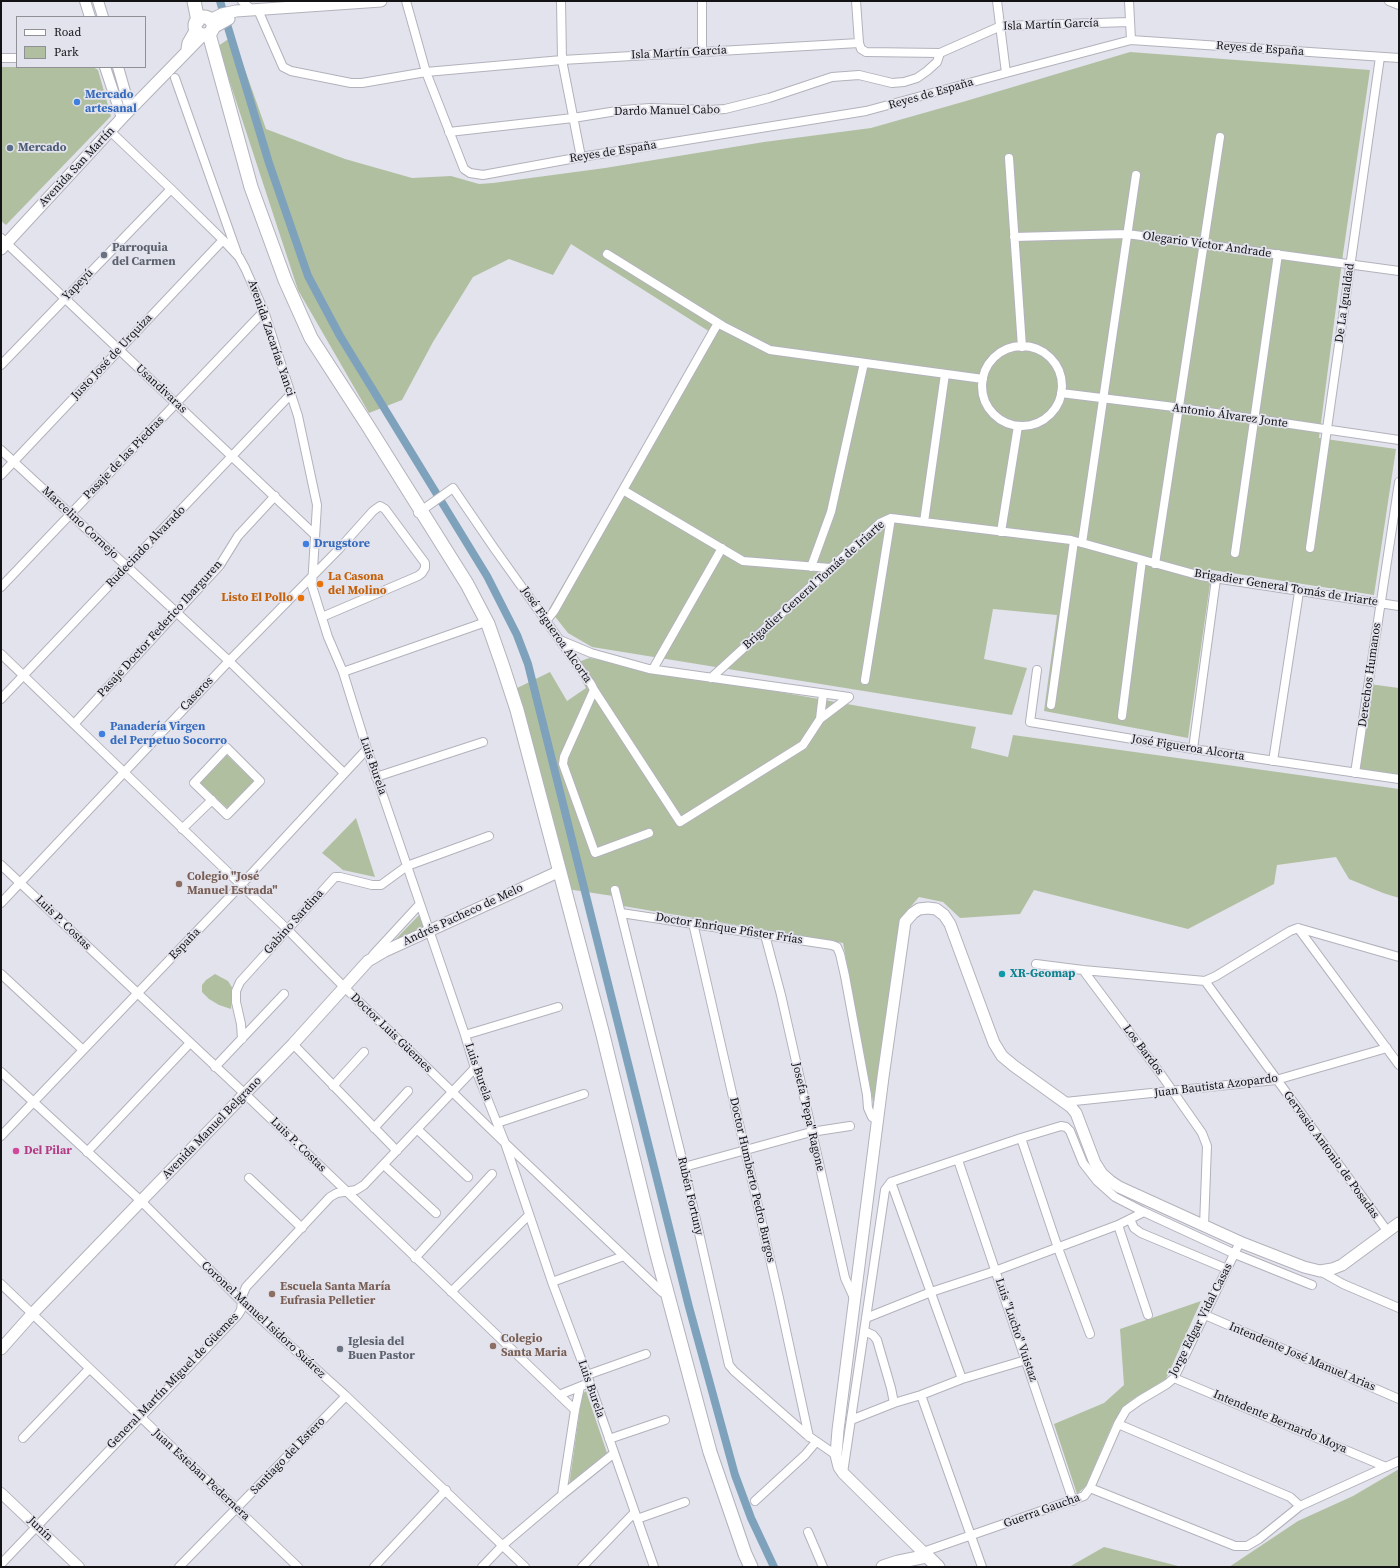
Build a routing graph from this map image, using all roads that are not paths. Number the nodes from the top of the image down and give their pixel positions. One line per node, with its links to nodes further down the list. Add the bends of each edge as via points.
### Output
1 (85, 1): 15 (street)
2 (98, 1): 16 (street)
3 (194, 1): 18 (main road)
4 (202, 1): 18 (main road)
5 (381, 1): 14 (main road)
6 (406, 1): 31 (street)
7 (561, 1): 28 (street)
8 (702, 1): 22 (street)
9 (856, 1): 21 (street)
10 (997, 1): 19 (street)
11 (1130, 1): 17 (street)
12 (1389, 1): 13 (street)
13 (1399, 5)
14 (249, 7): 18 (main road); 31 (street, Isla Martín García, via 283,67 291,71 351,83)
15 (90, 16)
16 (103, 16)
17 (1129, 22): 19 (street, Isla Martín García); 20 (street)
18 (208, 26): 34 (main road, Avenida San Martín, via 188,43 187,50); 79 (main road, via 251,200 291,312 318,361)
19 (1001, 26): 23 (street, Isla Martín García); 32 (street)
20 (1131, 40): 24 (street, Reyes de España); 32 (street, Reyes de España)
21 (859, 43): 22 (street, Isla Martín García); 23 (street, Isla Martín García, via 861,49 866,52)
22 (702, 52): 28 (street, Isla Martín García)
23 (940, 54): 36 (street, Dardo Manuel Cabo, via 937,62 927,71 917,78 904,82 892,83 858,75 832,77 769,98 725,109 650,108)
24 (1380, 57): 27 (street, Reyes de España); 52 (street, De La Igualdad)
25 (1, 58): 26 (street)
26 (16, 58)
27 (1399, 58)
28 (562, 60): 31 (street, Isla Martín García); 36 (street)
29 (105, 68): 35 (street)
30 (118, 68): 34 (street)
31 (426, 72): 38 (street)
32 (1006, 72): 40 (street, Reyes de España, via 866,111)
33 (175, 78): 51 (street)
34 (130, 109): 35 (main road, Avenida San Martín)
35 (122, 118): 37 (main road, Avenida San Martín)
36 (573, 118): 38 (street, Dardo Manuel Cabo); 40 (street)
37 (110, 131): 43 (street, Avenida Zacarías Yanci); 47 (main road, Avenida San Martín)
38 (449, 132): 40 (street, Reyes de España, via 464,170 470,173 483,175)
39 (1220, 137): 48 (street)
40 (581, 157)
41 (1009, 158): 45 (street)
42 (1136, 175): 44 (street)
43 (171, 189): 46 (street, Avenida Zacarías Yanci); 54 (street, Yapeyú)
44 (1127, 234): 45 (street, Olegario Víctor Andrade); 48 (street, Olegario Víctor Andrade); 65 (street)
45 (1014, 237): 57 (street)
46 (223, 240): 51 (street, Avenida Zacarías Yanci); 58 (street, Justo José de Urquiza)
47 (3, 244): 54 (street, Usandivaras)
48 (1203, 244): 50 (street, Olegario Víctor Andrade); 67 (street)
49 (607, 254): 56 (street)
50 (1278, 254): 52 (street, Olegario Víctor Andrade); 68 (street)
51 (239, 257): 55 (street, Avenida Zacarías Yanci)
52 (1350, 264): 53 (street, Olegario Víctor Andrade); 70 (street, De La Igualdad)
53 (1399, 271)
54 (64, 299): 58 (street, Usandivaras); 60 (street, Yapeyú)
55 (264, 311): 64 (street, Avenida Zacarías Yanci); 66 (street, Pasaje de las Piedras)
56 (718, 323): 59 (street, via 770,350); 77 (street)
57 (1022, 347): 62 (street, via 1002,352 992,360); 63 (street, via 1039,350 1050,358 1061,380)
58 (118, 350): 66 (street, Usandivaras); 74 (street, Justo José de Urquiza)
59 (864, 363): 61 (street); 93 (street, via 831,512)
60 (1, 364)
61 (945, 374): 62 (street); 82 (street)
62 (983, 379): 69 (street, via 983,397 988,409 998,419)
63 (1061, 393): 65 (street, Antonio Álvarez Jonte); 69 (street, via 1056,406 1048,416 1036,424)
64 (291, 394): 73 (street, Rudecindo Alvarado); 84 (street, Avenida Zacarías Yanci, via 317,505)
65 (1103, 398): 67 (street, Antonio Álvarez Jonte); 86 (street)
66 (177, 403): 73 (street, Usandivaras); 80 (street, Pasaje de las Piedras)
67 (1178, 408): 68 (street, Antonio Álvarez Jonte); 91 (street)
68 (1254, 419): 70 (street, Antonio Álvarez Jonte); 89 (street)
69 (1018, 426): 83 (street)
70 (1327, 430): 71 (street, Antonio Álvarez Jonte); 88 (street, De La Igualdad)
71 (1399, 440)
72 (1, 450): 74 (street, Marcelino Cornejo)
73 (232, 456): 78 (street, Usandivaras); 92 (street, Rudecindo Alvarado)
74 (14, 462): 75 (street, Justo José de Urquiza); 80 (street, Marcelino Cornejo)
75 (1, 475)
76 (1399, 482): 99 (street, Derechos Humanos)
77 (623, 490): 87 (street); 103 (street)
78 (275, 496): 84 (street, Usandivaras); 101 (street, Pasaje Doctor Federico Ibarguren, via 238,536 220,566)
79 (420, 512): 103 (street, José Figueroa Alcorta, via 453,488); 104 (main road); 136 (main road, via 467,584 488,624 517,710)
80 (70, 514): 92 (street, Marcelino Cornejo); 97 (street, Pasaje de las Piedras)
81 (891, 518): 82 (street, Brigadier General Tomás de Iriarte); 94 (street, Brigadier General Tomás de Iriarte, via 880,523); 113 (street)
82 (924, 522): 83 (street, Brigadier General Tomás de Iriarte)
83 (1001, 532): 85 (street, Brigadier General Tomás de Iriarte)
84 (315, 535): 95 (street, Avenida Zacarías Yanci)
85 (1074, 541): 86 (street, Brigadier General Tomás de Iriarte); 117 (street)
86 (1082, 543): 90 (street, Brigadier General Tomás de Iriarte)
87 (722, 548): 93 (street, via 743,561); 108 (street)
88 (1310, 548)
89 (1235, 553)
90 (1142, 560): 91 (street, Brigadier General Tomás de Iriarte); 118 (street)
91 (1155, 564): 96 (street, Brigadier General Tomás de Iriarte)
92 (127, 566): 101 (street, Marcelino Cornejo); 111 (street, Rudecindo Alvarado)
93 (811, 567): 94 (street)
94 (830, 568): 112 (street, Brigadier General Tomás de Iriarte)
95 (312, 575): 102 (street, Luis Burela, via 312,586); 102 (street, Caseros, via 380,506 385,509 425,563 425,568 418,576); 107 (street, Caseros)
96 (1216, 579): 98 (street, Brigadier General Tomás de Iriarte); 123 (street)
97 (1, 587)
98 (1299, 592): 99 (street, Brigadier General Tomás de Iriarte); 124 (street)
99 (1381, 603): 100 (street, Brigadier General Tomás de Iriarte); 127 (street, Derechos Humanos)
100 (1399, 606)
101 (176, 612): 107 (street, Marcelino Cornejo); 120 (street, Pasaje Doctor Federico Ibarguren)
102 (322, 617): 110 (street, Luis Burela)
103 (546, 621): 105 (street, José Figueroa Alcorta)
104 (483, 623): 110 (street); 136 (main road)
105 (559, 640): 108 (street, via 591,653); 114 (street, José Figueroa Alcorta)
106 (1, 654): 111 (street, Doctor Luis Güemes)
107 (229, 661): 125 (street, Caseros); 126 (street, Marcelino Cornejo)
108 (653, 669): 112 (street)
109 (1037, 670): 123 (street, José Figueroa Alcorta, via 1030,722)
110 (342, 672): 122 (street, Luis Burela)
111 (24, 675): 116 (street, Rudecindo Alvarado); 120 (street, Doctor Luis Güemes)
112 (711, 678): 115 (street)
113 (865, 680)
114 (594, 690): 119 (street, via 680,822 803,745); 132 (street, José Figueroa Alcorta, via 563,764 595,853)
115 (823, 694): 119 (street); 119 (street, via 849,698)
116 (1, 699)
117 (1051, 705)
118 (1122, 716)
119 (820, 719)
120 (75, 724): 125 (street, Doctor Luis Güemes)
121 (483, 742): 128 (street)
122 (367, 749): 126 (street, España); 128 (street, Luis Burela)
123 (1193, 749): 124 (street, José Figueroa Alcorta)
124 (1272, 761): 127 (street, José Figueroa Alcorta)
125 (123, 772): 131 (street, Doctor Luis Güemes); 137 (street, Caseros)
126 (344, 773): 138 (street, España)
127 (1355, 773): 129 (street, José Figueroa Alcorta)
128 (376, 777): 135 (street, Luis Burela)
129 (1399, 779)
130 (212, 800): 130 (street, via 194,783 227,748 260,781 227,815); 131 (street)
131 (182, 829): 138 (street, Doctor Luis Güemes)
132 (649, 833)
133 (490, 836): 135 (street)
134 (1, 865): 137 (street, Luis P. Costas)
135 (407, 866): 141 (street, Luis Burela); 145 (street, Gabino Sardina, via 381,885 334,877)
136 (558, 871): 146 (main road, Andrés Pacheco de Melo); 220 (main road); 284 (main road, via 619,1095 706,1438 744,1554)
137 (20, 882): 140 (street, Caseros); 155 (street, Luis P. Costas)
138 (241, 885): 145 (street, Doctor Luis Güemes); 155 (street, España)
139 (615, 890): 142 (street, Rubén Fortuny)
140 (1, 903)
141 (420, 904): 146 (street, Luis Burela); 149 (street, Avenida Manuel Belgrano)
142 (621, 913): 143 (street, Doctor Enrique Pfister Frías); 192 (street, Rubén Fortuny)
143 (693, 923): 147 (street, Doctor Enrique Pfister Frías); 188 (street, Doctor Humberto Pedro Burgos)
144 (1298, 928): 148 (street); 153 (street); 162 (street)
145 (287, 929): 154 (street, Doctor Luis Güemes); 159 (street, Gabino Sardina, via 240,982 236,991)
146 (429, 931): 149 (main road, Andrés Pacheco de Melo); 158 (street, Luis Burela)
147 (765, 934): 178 (street, Doctor Enrique Pfister Frías, via 837,947 845,976 868,1108 872,1117); 183 (street, Josefa "Pepa" Ragone)
148 (1399, 957)
149 (368, 961): 154 (main road, Avenida Manuel Belgrano)
150 (1036, 964): 151 (street)
151 (1083, 970): 153 (street); 173 (street, Los Bardos)
152 (1, 974): 163 (street)
153 (1205, 981): 169 (street, Gervasio Antonio de Posadas)
154 (345, 988): 161 (main road, Avenida Manuel Belgrano); 172 (street, Doctor Luis Güemes)
155 (136, 994): 160 (street, Luis P. Costas); 163 (street, España)
156 (284, 994): 159 (street)
157 (558, 1007): 158 (street)
158 (466, 1035): 167 (street, Luis Burela)
159 (242, 1039): 166 (street)
160 (190, 1043): 166 (street, Luis P. Costas); 189 (street)
161 (293, 1044): 170 (street); 174 (main road, Avenida Manuel Belgrano)
162 (1387, 1048): 165 (street); 169 (street, Juan Bautista Azopardo)
163 (83, 1050): 176 (street, España)
164 (364, 1052): 170 (street)
165 (1399, 1065)
166 (215, 1067): 174 (street, Luis P. Costas)
167 (475, 1068): 172 (street, General Martín Miguel de Güemes); 179 (street, Luis Burela)
168 (1, 1072): 176 (street, Coronel Manuel Isidoro Suárez)
169 (1276, 1080): 173 (street, Juan Bautista Azopardo); 207 (street, Gervasio Antonio de Posadas)
170 (333, 1086): 181 (street)
171 (408, 1091): 181 (street)
172 (452, 1092): 182 (street, General Martín Miguel de Güemes); 186 (street, Doctor Luis Güemes)
173 (1173, 1092): 177 (street, Juan Bautista Azopardo); 205 (street, Los Bardos, via 1202,1132 1207,1146)
174 (245, 1094): 197 (street, Luis P. Costas); 198 (main road, Avenida Manuel Belgrano)
175 (584, 1094): 179 (street)
176 (34, 1102): 184 (street, España); 189 (street, Coronel Manuel Isidoro Suárez)
177 (1065, 1102): 178 (main road, via 1002,1056 994,1043 950,924 936,909 928,908 919,909 905,922); 205 (main road, via 1076,1113 1095,1163 1110,1182)
178 (877, 1120): 222 (main road)
179 (497, 1123): 186 (street, Luis Burela)
180 (850, 1126): 183 (street)
181 (374, 1128): 187 (street)
182 (417, 1129): 187 (street, General Martín Miguel de Güemes); 194 (street)
183 (811, 1132): 188 (street); 222 (street, Josefa "Pepa" Ragone, via 845,1278)
184 (1, 1136)
185 (1021, 1138): 190 (street); 199 (street, via 1061,1126 1066,1127 1083,1163 1097,1180 1115,1197); 209 (street)
186 (505, 1143): 201 (street, Luis Burela); 211 (street, Doctor Luis Güemes)
187 (397, 1150): 191 (street, General Martín Miguel de Güemes)
188 (745, 1150): 192 (street); 249 (street, Doctor Humberto Pedro Burgos)
189 (87, 1152): 198 (street, Coronel Manuel Isidoro Suárez)
190 (958, 1160): 196 (street); 215 (street, Luis "Lucho" Vuistaz)
191 (384, 1165): 197 (street, General Martín Miguel de Güemes, via 364,1185); 200 (street)
192 (684, 1167): 249 (street, Rubén Fortuny, via 729,1365)
193 (492, 1174): 212 (street)
194 (468, 1177)
195 (249, 1178): 206 (street)
196 (891, 1182): 221 (street); 228 (street, via 885,1190)
197 (346, 1192): 206 (street, General Martín Miguel de Güemes, via 330,1197); 212 (street, Luis P. Costas)
198 (141, 1201): 223 (street, Coronel Manuel Isidoro Suárez); 225 (main road, Avenida Manuel Belgrano)
199 (1144, 1212): 202 (street); 210 (street)
200 (436, 1213)
201 (529, 1215): 216 (street, Luis Burela); 219 (street)
202 (1130, 1219): 204 (street); 213 (street, via 1134,1228 1141,1233)
203 (1399, 1223): 207 (main road)
204 (1118, 1225): 209 (street); 226 (street)
205 (1204, 1226): 208 (main road)
206 (302, 1228): 223 (street, General Martín Miguel de Güemes, via 246,1287)
207 (1388, 1232): 214 (main road, via 1342,1265)
208 (1240, 1242): 210 (street, Jorge Edgar Vidal Casas); 214 (main road, via 1304,1267)
209 (1058, 1248): 215 (street); 230 (street)
210 (1235, 1254): 213 (street, Jorge Edgar Vidal Casas); 218 (street)
211 (624, 1256): 216 (street); 220 (street, Doctor Luis Güemes)
212 (415, 1258): 219 (street, Luis P. Costas)
213 (1227, 1269): 227 (street, Jorge Edgar Vidal Casas)
214 (1320, 1270): 224 (street, via 1342,1284)
215 (996, 1271): 221 (street); 233 (street, Luis "Lucho" Vuistaz)
216 (552, 1282): 235 (street, Luis Burela)
217 (1, 1284): 225 (street, Juan Esteban Pedernera)
218 (1312, 1285)
219 (451, 1292): 239 (street, Luis P. Costas)
220 (662, 1292): 283 (main road, via 702,1454 719,1506)
221 (931, 1292): 228 (street); 237 (street)
222 (854, 1298): 254 (main road)
223 (242, 1302): 241 (street, Coronel Manuel Isidoro Suárez); 245 (street, General Martín Miguel de Güemes, via 238,1315)
224 (1399, 1308)
225 (33, 1313): 231 (main road, Avenida Manuel Belgrano); 234 (street, Juan Esteban Pedernera)
226 (1148, 1315)
227 (1205, 1315): 236 (street, Jorge Edgar Vidal Casas); 242 (street, Intendente José Manuel Arias)
228 (866, 1318): 229 (street)
229 (864, 1331): 243 (street, via 877,1340); 247 (street)
230 (1090, 1334)
231 (1, 1349)
232 (646, 1354): 235 (street)
233 (1026, 1360): 237 (street); 263 (street, Luis "Lucho" Vuistaz)
234 (89, 1369): 245 (street, Juan Esteban Pedernera); 250 (street)
235 (588, 1378): 238 (street); 251 (street, Luis Burela)
236 (1174, 1378): 248 (street, Jorge Edgar Vidal Casas, via 1126,1410); 256 (street, Intendente Bernardo Moya)
237 (962, 1379): 240 (street)
238 (580, 1387): 239 (street); 244 (street)
239 (559, 1395): 244 (street, Luis P. Costas)
240 (921, 1395): 243 (street); 270 (street)
241 (346, 1396): 259 (street, Coronel Manuel Isidoro Suárez); 266 (street, Santiago del Estero)
242 (1399, 1399)
243 (894, 1403): 247 (street)
244 (575, 1410): 261 (street)
245 (140, 1417): 266 (street, Juan Esteban Pedernera); 268 (street, General Martín Miguel de Güemes)
246 (665, 1420): 251 (street)
247 (851, 1420): 257 (street)
248 (1118, 1424): 258 (street, Jorge Edgar Vidal Casas); 265 (street, via 1290,1497)
249 (809, 1437): 252 (street, Rubén Fortuny)
250 (24, 1438)
251 (609, 1439): 253 (street, Luis Burela)
252 (816, 1442): 254 (street, Rubén Fortuny); 262 (street)
253 (614, 1454): 261 (street); 267 (street, Luis Burela)
254 (836, 1455): 257 (main road)
255 (1399, 1461): 256 (street)
256 (1386, 1467): 265 (street)
257 (843, 1473): 272 (main road)
258 (1090, 1488): 263 (street, Guerra Gaucha, via 1084,1496); 265 (street, Guerra Gaucha, via 1235,1546 1247,1546 1259,1539)
259 (446, 1490): 271 (street, Coronel Manuel Isidoro Suárez); 278 (street)
260 (1, 1493): 268 (street, Junín)
261 (562, 1495): 271 (street)
262 (755, 1501)
263 (1073, 1501): 270 (street, Guerra Gaucha)
264 (685, 1502): 267 (street)
265 (1300, 1506)
266 (237, 1508): 276 (street, Santiago del Estero); 277 (street, Juan Esteban Pedernera)
267 (636, 1516): 281 (street); 282 (street, Luis Burela)
268 (36, 1525): 273 (street, General Martín Miguel de Güemes); 275 (street, Junín)
269 (808, 1532): 285 (street)
270 (971, 1536): 272 (street, Guerra Gaucha); 288 (street)
271 (503, 1545): 279 (street); 280 (street, Coronel Manuel Isidoro Suárez)
272 (925, 1554): 274 (main road); 287 (main road)
273 (1, 1564)
274 (899, 1564): 286 (main road)
275 (79, 1567)
276 (179, 1567)
277 (298, 1567)
278 (374, 1567)
279 (482, 1567)
280 (525, 1567)
281 (582, 1567)
282 (654, 1567)
283 (744, 1567)
284 (751, 1567)
285 (823, 1567)
286 (883, 1567)
287 (938, 1567)
288 (982, 1567)

